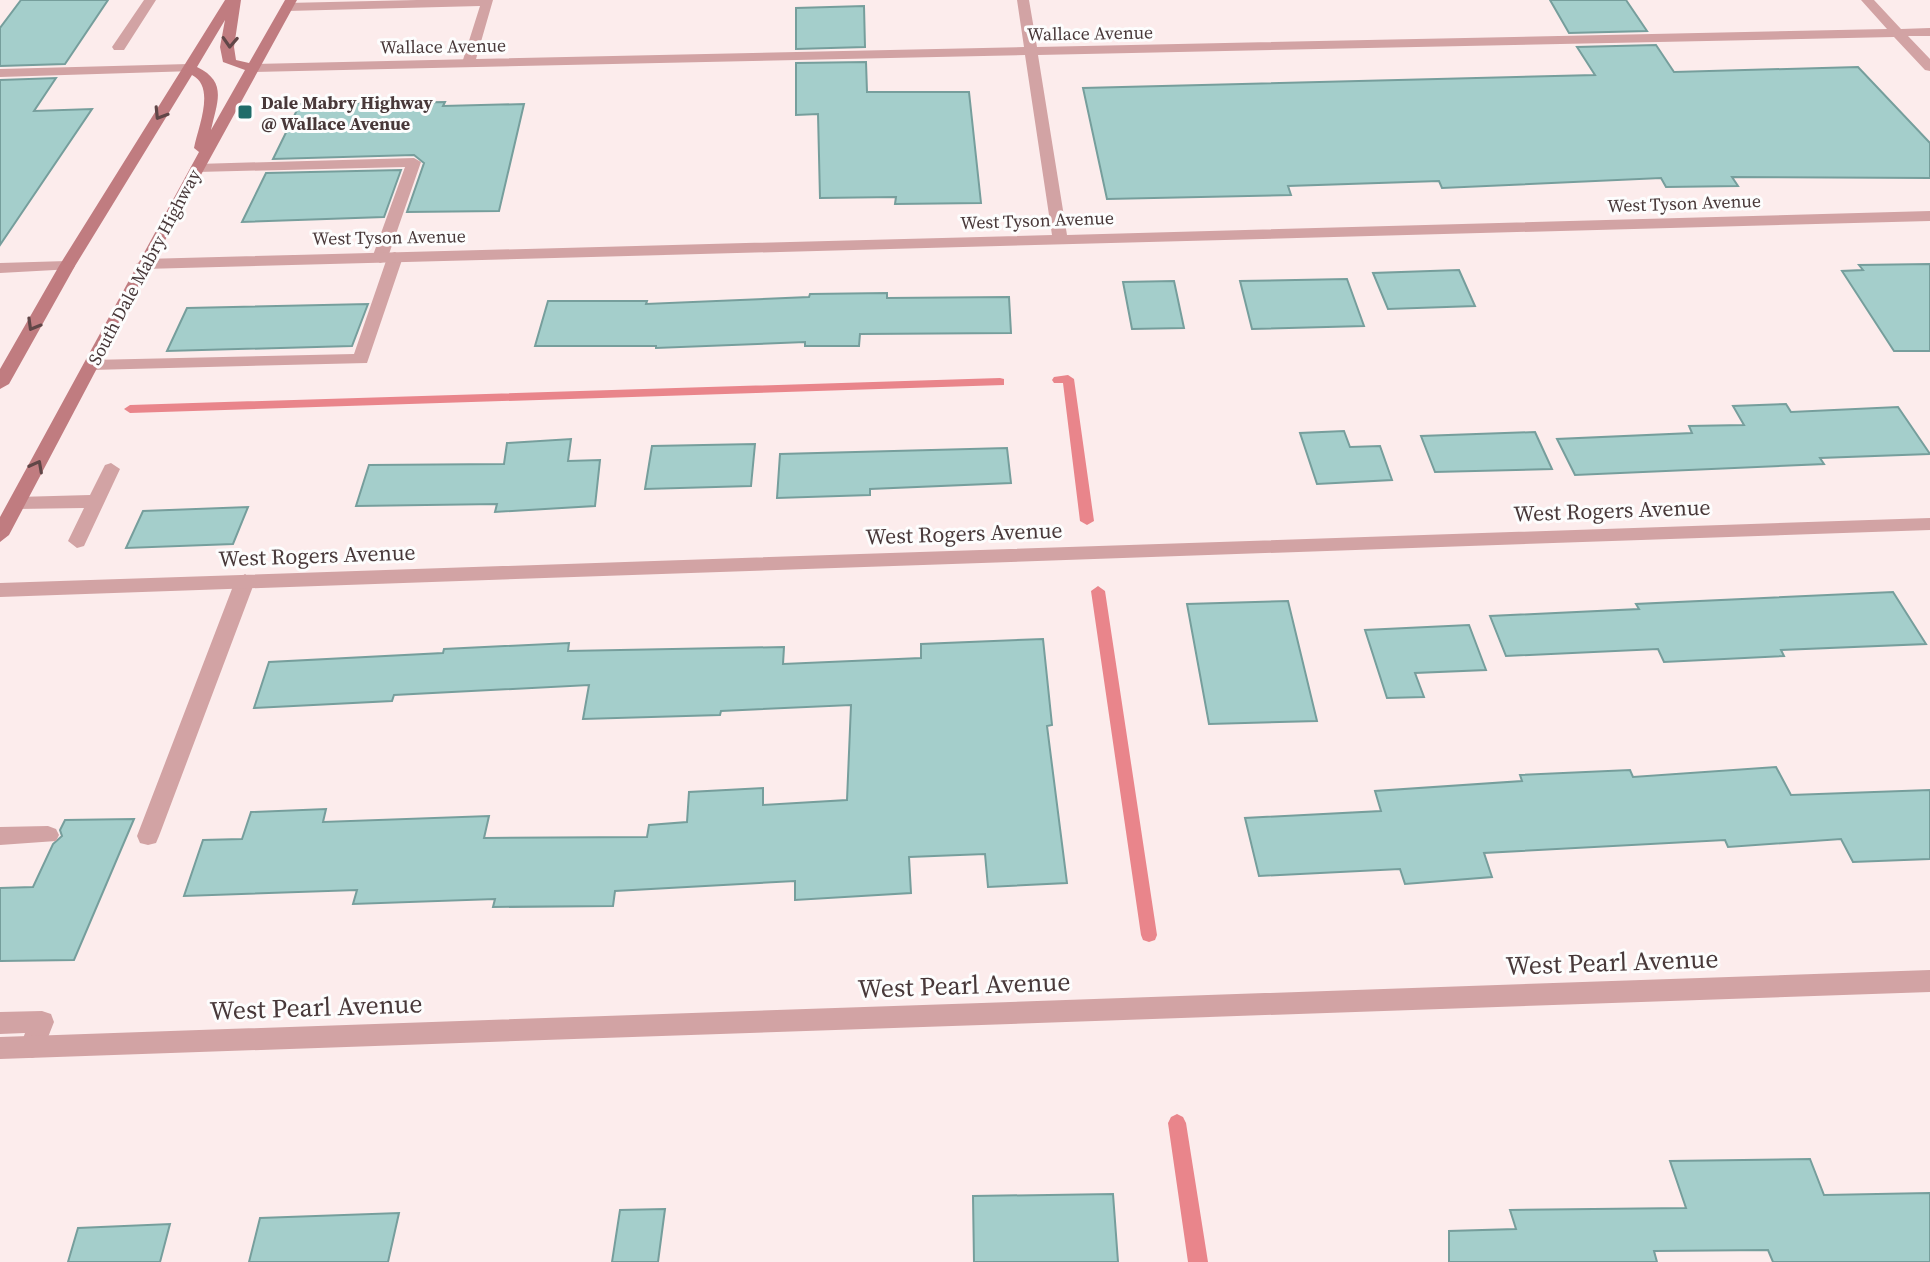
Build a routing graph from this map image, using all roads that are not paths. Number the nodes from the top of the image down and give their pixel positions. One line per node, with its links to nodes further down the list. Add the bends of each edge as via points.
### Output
1 (150, 0): 8 (street)
2 (233, 0): 12 (main road); 13 (main road, one-way to 13, via 230,62)
3 (1023, 0): 9 (street)
4 (1867, 0): 7 (street)
5 (289, 3): 10 (street, via 488,2); 13 (main road, South Dale Mabry Highway)
6 (1930, 32): 7 (street, Wallace Avenue)
7 (1897, 33): 9 (street, Wallace Avenue); 11 (street)
8 (119, 47)
9 (1031, 52): 10 (street, Wallace Avenue); 17 (street)
10 (469, 63): 13 (street, Wallace Avenue)
11 (1930, 67)
12 (189, 68): 14 (street); 15 (main road, via 205,76 212,90); 20 (main road, one-way to 20)
13 (251, 68): 15 (main road, South Dale Mabry Highway)
14 (0, 73)
15 (197, 168): 18 (street, via 414,162); 19 (main road, South Dale Mabry Highway)
16 (1930, 216): 17 (street, West Tyson Avenue)
17 (1060, 239): 18 (street, West Tyson Avenue)
18 (388, 258): 19 (street, West Tyson Avenue); 22 (street, via 361,359)
19 (144, 264): 22 (main road, South Dale Mabry Highway)
20 (67, 266): 21 (street); 23 (main road, one-way to 23)
21 (0, 268)
22 (91, 365): 26 (main road, South Dale Mabry Highway, one-way to 22)
23 (0, 384)
24 (111, 469): 25 (street)
25 (96, 501): 26 (street); 29 (street)
26 (17, 503): 28 (main road, South Dale Mabry Highway)
27 (1930, 524): 30 (street, West Rogers Avenue)
28 (0, 535)
29 (77, 541)
30 (245, 581): 31 (street, West Rogers Avenue); 34 (street)
31 (0, 590)
32 (48, 835): 33 (street)
33 (0, 836)
34 (148, 836)
35 (1930, 981): 37 (street, West Pearl Avenue)
36 (0, 1023): 37 (street, via 42,1022)
37 (32, 1047): 38 (street, West Pearl Avenue)
38 (0, 1048)

